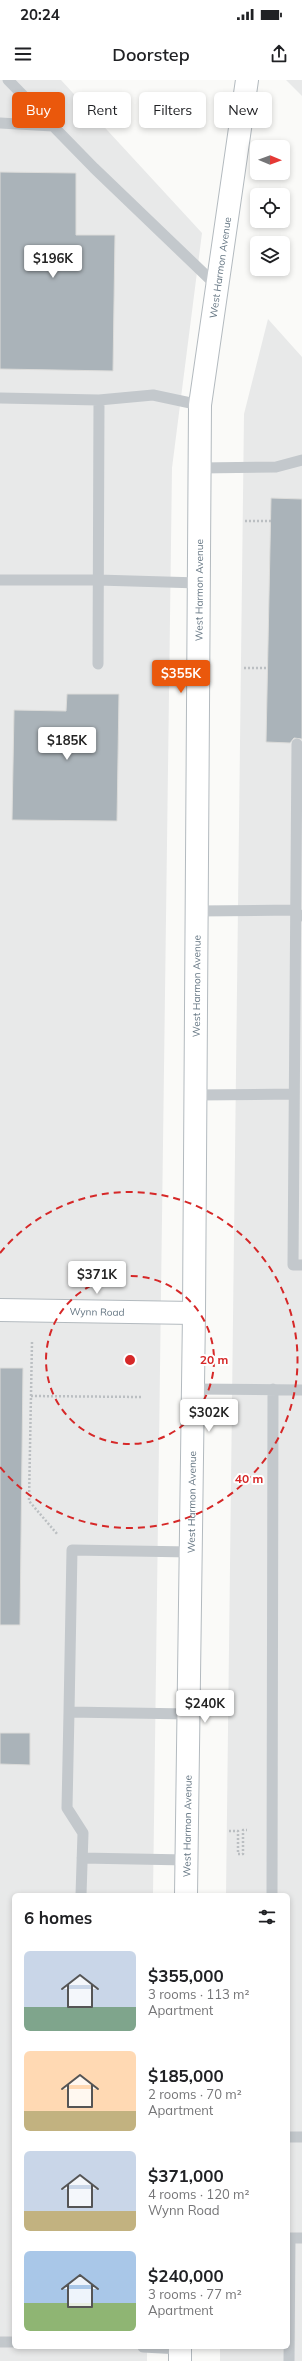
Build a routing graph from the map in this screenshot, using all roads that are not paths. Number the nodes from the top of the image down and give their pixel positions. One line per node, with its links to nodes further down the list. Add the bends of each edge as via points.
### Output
1 (8, 80): 3 (lane)
2 (247, 80): 7 (main road, West Harmon Avenue)
3 (20, 92)
4 (0, 123): 5 (lane)
5 (12, 124)
6 (55, 128): 7 (lane)
7 (218, 287): 10 (main road, West Harmon Avenue)
8 (0, 398): 9 (lane)
9 (99, 400): 10 (lane, via 153,395); 14 (lane)
10 (200, 405): 12 (main road, West Harmon Avenue)
11 (302, 460): 12 (lane, via 276,467)
12 (200, 468): 15 (main road, West Harmon Avenue)
13 (0, 580): 14 (lane)
14 (98, 580): 15 (lane); 16 (lane)
15 (199, 583): 18 (main road, West Harmon Avenue)
16 (98, 664)
17 (297, 744): 19 (lane)
18 (197, 911): 19 (lane); 21 (main road, West Harmon Avenue)
19 (298, 914): 20 (lane)
20 (294, 1094): 21 (lane); 22 (lane)
21 (196, 1095): 25 (main road, West Harmon Avenue)
22 (298, 1177): 23 (lane, via 293,1265)
23 (302, 1265)
24 (0, 1310): 25 (main road, Wynn Road)
25 (194, 1313): 26 (main road, West Harmon Avenue)
26 (193, 1389): 27 (lane); 29 (main road, West Harmon Avenue)
27 (273, 1389): 28 (lane); 36 (lane)
28 (302, 1390)
29 (191, 1552): 30 (lane, via 72,1550); 31 (main road, West Harmon Avenue)
30 (69, 1712): 31 (lane); 32 (lane, via 67,1808 83,1833)
31 (189, 1714): 33 (main road, West Harmon Avenue)
32 (82, 1858): 33 (lane); 34 (lane)
33 (186, 1860): 35 (main road, West Harmon Avenue)
34 (81, 1893)
35 (186, 1893)
36 (272, 1893)
37 (290, 2137): 38 (lane)
38 (302, 2137)
39 (290, 2238): 40 (lane)
40 (302, 2238)
41 (0, 2342): 42 (lane)
42 (12, 2342)
43 (158, 2349): 45 (lane)
44 (290, 2349): 46 (lane)
45 (180, 2352)
46 (290, 2361)

